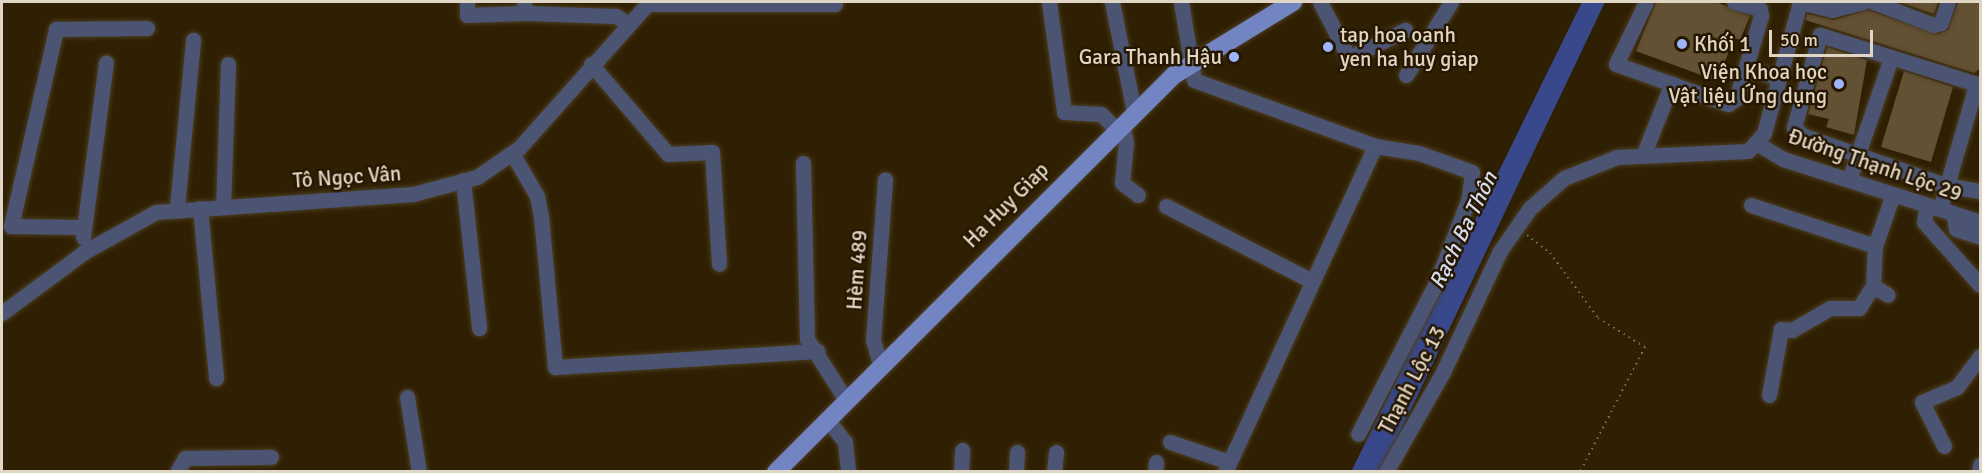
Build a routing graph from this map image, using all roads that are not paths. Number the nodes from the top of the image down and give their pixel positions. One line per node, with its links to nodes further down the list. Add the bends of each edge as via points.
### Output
1 (467, 2): 16 (street, via 467,15)
2 (1049, 2): 32 (street, via 1064,112 1101,114)
3 (1112, 2): 32 (street)
4 (1181, 2): 25 (street)
5 (1293, 2): 25 (main road, Ha Huy Giap)
6 (1320, 2): 19 (street, via 1349,58)
7 (1451, 2): 28 (street)
8 (1646, 2): 30 (street, via 1616,64)
9 (1734, 2): 26 (street, via 1760,9)
10 (1800, 2): 11 (street, via 1832,10); 27 (street)
11 (1863, 2)
12 (1873, 2): 13 (street, via 1934,25 1941,23)
13 (1948, 2)
14 (648, 3): 15 (street); 17 (street, Tô Ngọc Vân)
15 (835, 4)
16 (525, 7): 17 (street, via 616,16)
17 (628, 24): 24 (street, Tô Ngọc Vân)
18 (147, 28): 53 (street, via 56,29 11,226)
19 (1405, 30)
20 (193, 40): 48 (street)
21 (1891, 58): 29 (street, via 1820,35); 31 (street); 37 (street)
22 (106, 63): 53 (street)
23 (228, 64): 49 (street)
24 (591, 64): 35 (street, Tô Ngọc Vân); 57 (street, via 668,154 712,152)
25 (1187, 65): 32 (main road, Ha Huy Giap); 34 (street, via 1194,80 1231,97)
26 (1745, 68): 27 (street); 30 (street, via 1736,99 1728,104)
27 (1780, 74): 29 (street); 33 (street)
28 (1406, 75)
29 (1807, 79): 37 (street, via 1794,121 1796,131)
30 (1672, 83): 36 (street)
31 (1978, 85): 42 (street)
32 (1124, 122): 45 (street, via 1122,183); 66 (main road, Ha Huy Giap)
33 (1758, 144): 36 (street, Thạnh Lộc 13, via 1731,152); 41 (street, Đường Thạnh Lộc 29, via 1783,159)
34 (1375, 146): 58 (street); 72 (street, via 1447,162 1472,172 1474,181 1437,281)
35 (512, 153): 40 (street, Tô Ngọc Vân); 64 (street, via 537,196 555,367)
36 (1644, 153): 88 (street, Thạnh Lộc 13, via 1592,164 1564,178 1513,231 1443,372)
37 (1860, 155): 41 (street); 42 (street)
38 (803, 163): 64 (street, via 807,339)
39 (885, 179): 66 (street, Hèm 489, via 873,340)
40 (463, 180): 49 (street, Tô Ngọc Vân, via 413,194); 63 (street)
41 (1849, 180): 44 (street, Đường Thạnh Lộc 29)
42 (1945, 185): 43 (street); 51 (street)
43 (1980, 191)
44 (1893, 194): 51 (street, Đường Thạnh Lộc 29); 55 (street)
45 (1138, 195)
46 (1751, 205): 55 (street)
47 (1166, 206): 58 (street)
48 (177, 207): 50 (street, Tô Ngọc Vân); 56 (street, Tô Ngọc Vân, via 129,222)
49 (222, 207): 50 (street, Tô Ngọc Vân)
50 (200, 208): 67 (street)
51 (1940, 209): 52 (street, Đường Thạnh Lộc 29); 54 (street, via 1956,229); 59 (street, via 1924,222)
52 (1980, 222)
53 (83, 227): 56 (street)
54 (1980, 237)
55 (1875, 246): 60 (street)
56 (84, 252): 62 (street, Tô Ngọc Vân)
57 (719, 264)
58 (1310, 280): 80 (street)
59 (1980, 285)
60 (1873, 286): 61 (street); 68 (street, via 1859,308 1830,308 1792,330 1781,328)
61 (1888, 295)
62 (2, 313)
63 (479, 328)
64 (818, 351): 70 (street)
65 (1980, 356): 74 (street, via 1957,387 1922,402)
66 (880, 364): 70 (main road, Ha Huy Giap)
67 (216, 378)
68 (1769, 395)
69 (407, 397): 82 (street)
70 (846, 400): 71 (main road, Ha Huy Giap)
71 (827, 419): 83 (main road, Ha Huy Giap); 84 (street, via 845,442)
72 (1358, 434)
73 (1170, 442): 80 (street)
74 (1944, 446)
75 (962, 450): 85 (street)
76 (1017, 452): 86 (street)
77 (1056, 452): 87 (street)
78 (271, 457): 81 (street, via 185,458)
79 (1980, 465): 89 (street)
80 (1227, 467)
81 (177, 471)
82 (419, 471)
83 (776, 471)
84 (848, 471)
85 (961, 471)
86 (1016, 471)
87 (1054, 471)
88 (1386, 471)
89 (1979, 471)

